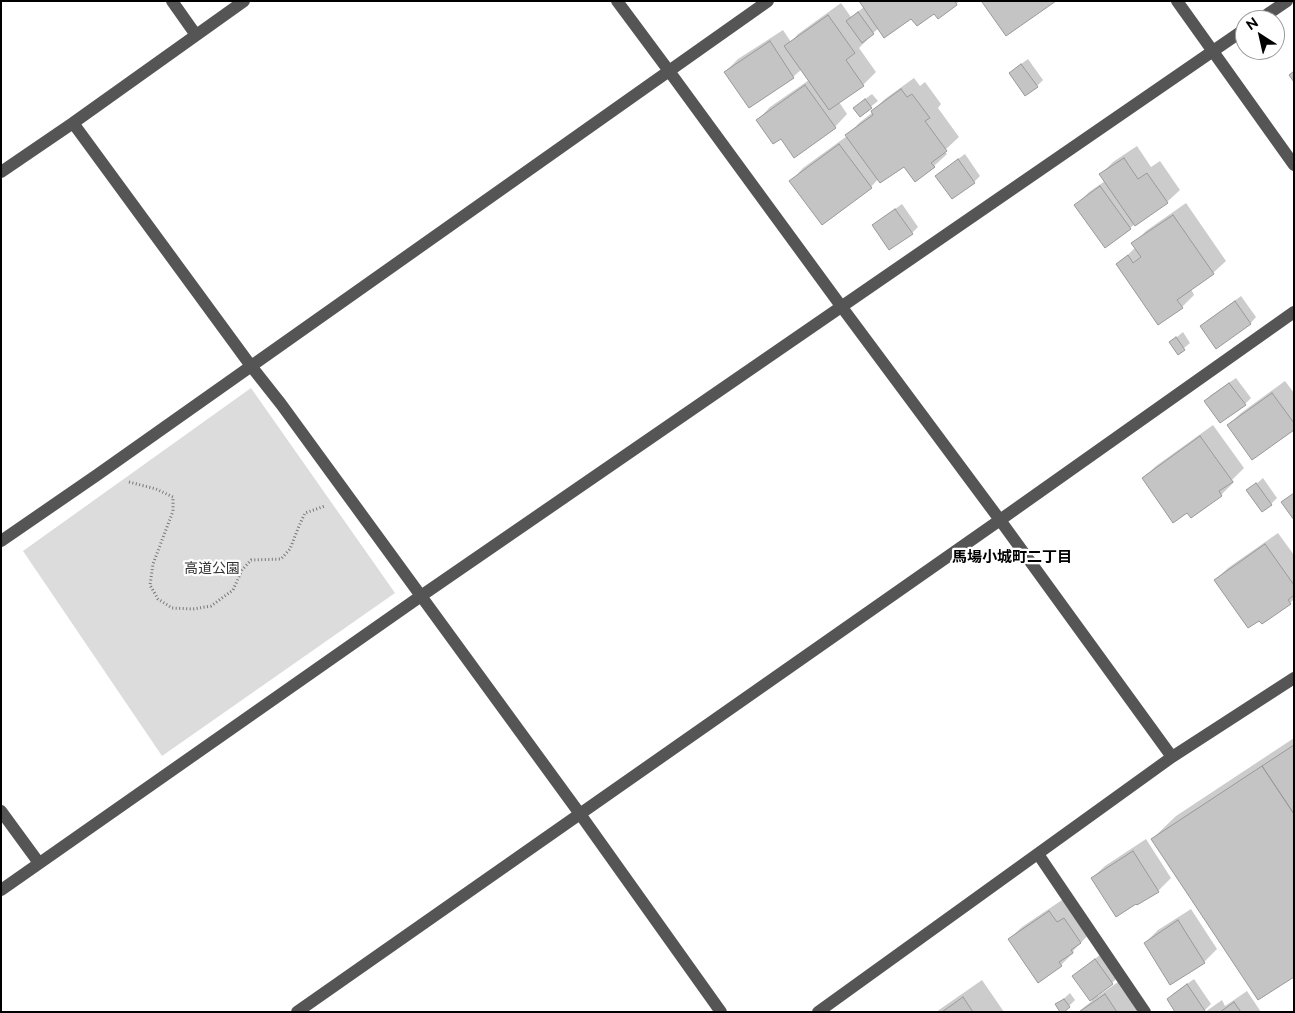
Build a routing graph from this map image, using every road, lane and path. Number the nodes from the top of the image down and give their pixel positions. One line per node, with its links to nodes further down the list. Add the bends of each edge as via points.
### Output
1 (172, 1): 8 (street)
2 (244, 1): 8 (street)
3 (617, 1): 11 (street)
4 (768, 1): 11 (street)
5 (1177, 1): 10 (street)
6 (1287, 1): 7 (street)
7 (1273, 10)
8 (196, 35): 12 (street)
9 (1235, 35): 10 (street)
10 (1212, 50): 13 (street); 15 (street)
11 (669, 71): 15 (street); 17 (street)
12 (73, 123): 14 (street); 17 (street)
13 (1294, 165)
14 (1, 172)
15 (841, 306): 20 (street); 22 (street)
16 (1294, 312): 20 (street)
17 (251, 366): 18 (street); 19 (street)
18 (97, 475): 19 (path, via 156,489 173,497 173,511 153,564 150,585 158,599 172,608 211,606 233,590 242,570 251,560 280,559 290,549 305,513); 21 (street)
19 (348, 498): 22 (street)
20 (1000, 520): 24 (street); 26 (street)
21 (1, 541)
22 (421, 596): 26 (street); 28 (street)
23 (1294, 678): 24 (street)
24 (1172, 758): 27 (street)
25 (1, 812): 28 (street)
26 (580, 814): 30 (street); 31 (street)
27 (1038, 854): 32 (street); 33 (street)
28 (39, 864): 29 (street)
29 (1, 890)
30 (297, 1012)
31 (721, 1012)
32 (818, 1012)
33 (1145, 1012)

